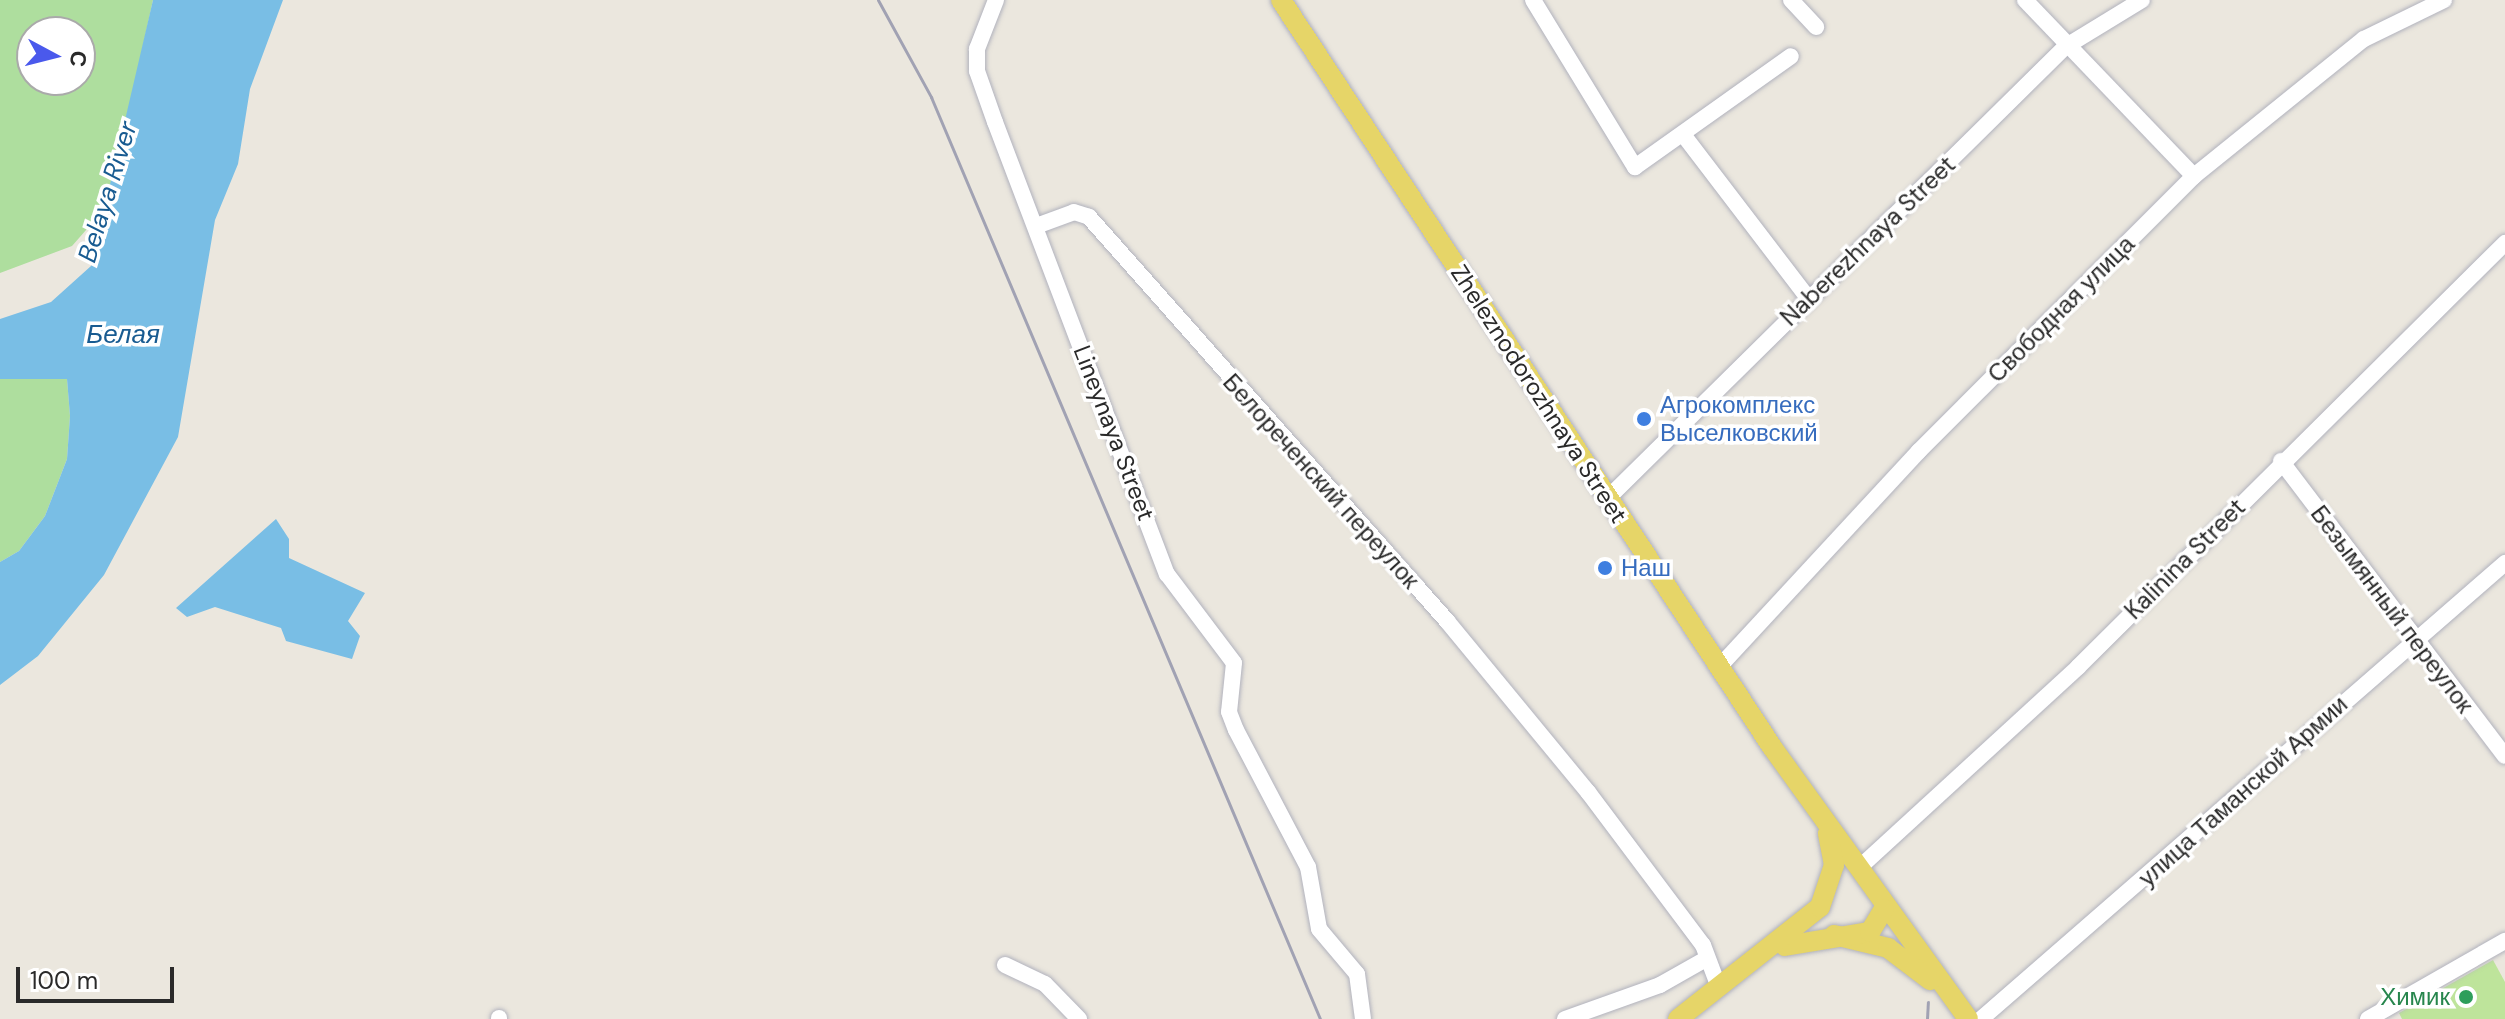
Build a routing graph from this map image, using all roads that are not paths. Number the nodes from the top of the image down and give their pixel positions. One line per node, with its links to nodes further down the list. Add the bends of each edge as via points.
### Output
1 (996, 0): 13 (street, via 977,49 977,71)
2 (1281, 0): 17 (main road, Zheleznodorozhnaya Street)
3 (1533, 0): 11 (street, via 1635,167)
4 (1791, 0): 8 (street)
5 (2025, 0): 9 (street)
6 (2142, 0): 9 (street, Naberezhnaya Street)
7 (2444, 0): 12 (street, Свободная улица, via 2364,39)
8 (1816, 27)
9 (2065, 47): 12 (street); 15 (street, Naberezhnaya Street)
10 (1791, 56): 11 (street)
11 (1685, 137): 15 (street)
12 (2194, 176): 20 (street, Свободная улица, via 1919,451)
13 (1039, 225): 29 (street, Белореченский переулок, via 1074,212 1089,217 1447,621 1588,792 1703,945); 33 (street, Lineynaya Street, via 1058,296 1095,376 1103,417 1167,574 1234,663 1232,721 1308,867 1319,929 1357,974)
14 (2505, 243): 16 (street, Kalinina Street)
15 (1808, 298): 17 (street, Naberezhnaya Street)
16 (2281, 461): 19 (street, Безымянный переулок); 23 (street, Kalinina Street, via 2078,667)
17 (1607, 499): 20 (main road, Zheleznodorozhnaya Street)
18 (2505, 563): 19 (street, улица Таманской Армии)
19 (2414, 639): 21 (street, Безымянный переулок); 37 (street, улица Таманской Армии)
20 (1719, 667): 22 (main road, Zheleznodorozhnaya Street)
21 (2505, 756)
22 (1819, 816): 23 (main road, Zheleznodorozhnaya Street); 25 (main road, via 1833,850 1833,876 1824,902)
23 (1859, 868): 24 (main road, Zheleznodorozhnaya Street)
24 (1881, 903): 25 (main road, via 1861,883 1849,883); 26 (main road, via 1870,932); 36 (main road, Zheleznodorozhnaya Street)
25 (1802, 927): 28 (main road)
26 (1834, 935): 28 (main road); 36 (main road, via 1896,953)
27 (2505, 941): 38 (street)
28 (1770, 951): 31 (main road)
29 (1706, 959): 31 (street, Белореченский переулок); 34 (street, via 1660,985)
30 (1005, 965): 32 (street, via 1045,984)
31 (1718, 985): 35 (main road)
32 (1079, 1019)
33 (1363, 1019)
34 (1565, 1019)
35 (1678, 1019)
36 (1966, 1019)
37 (1981, 1019)
38 (2368, 1019)

